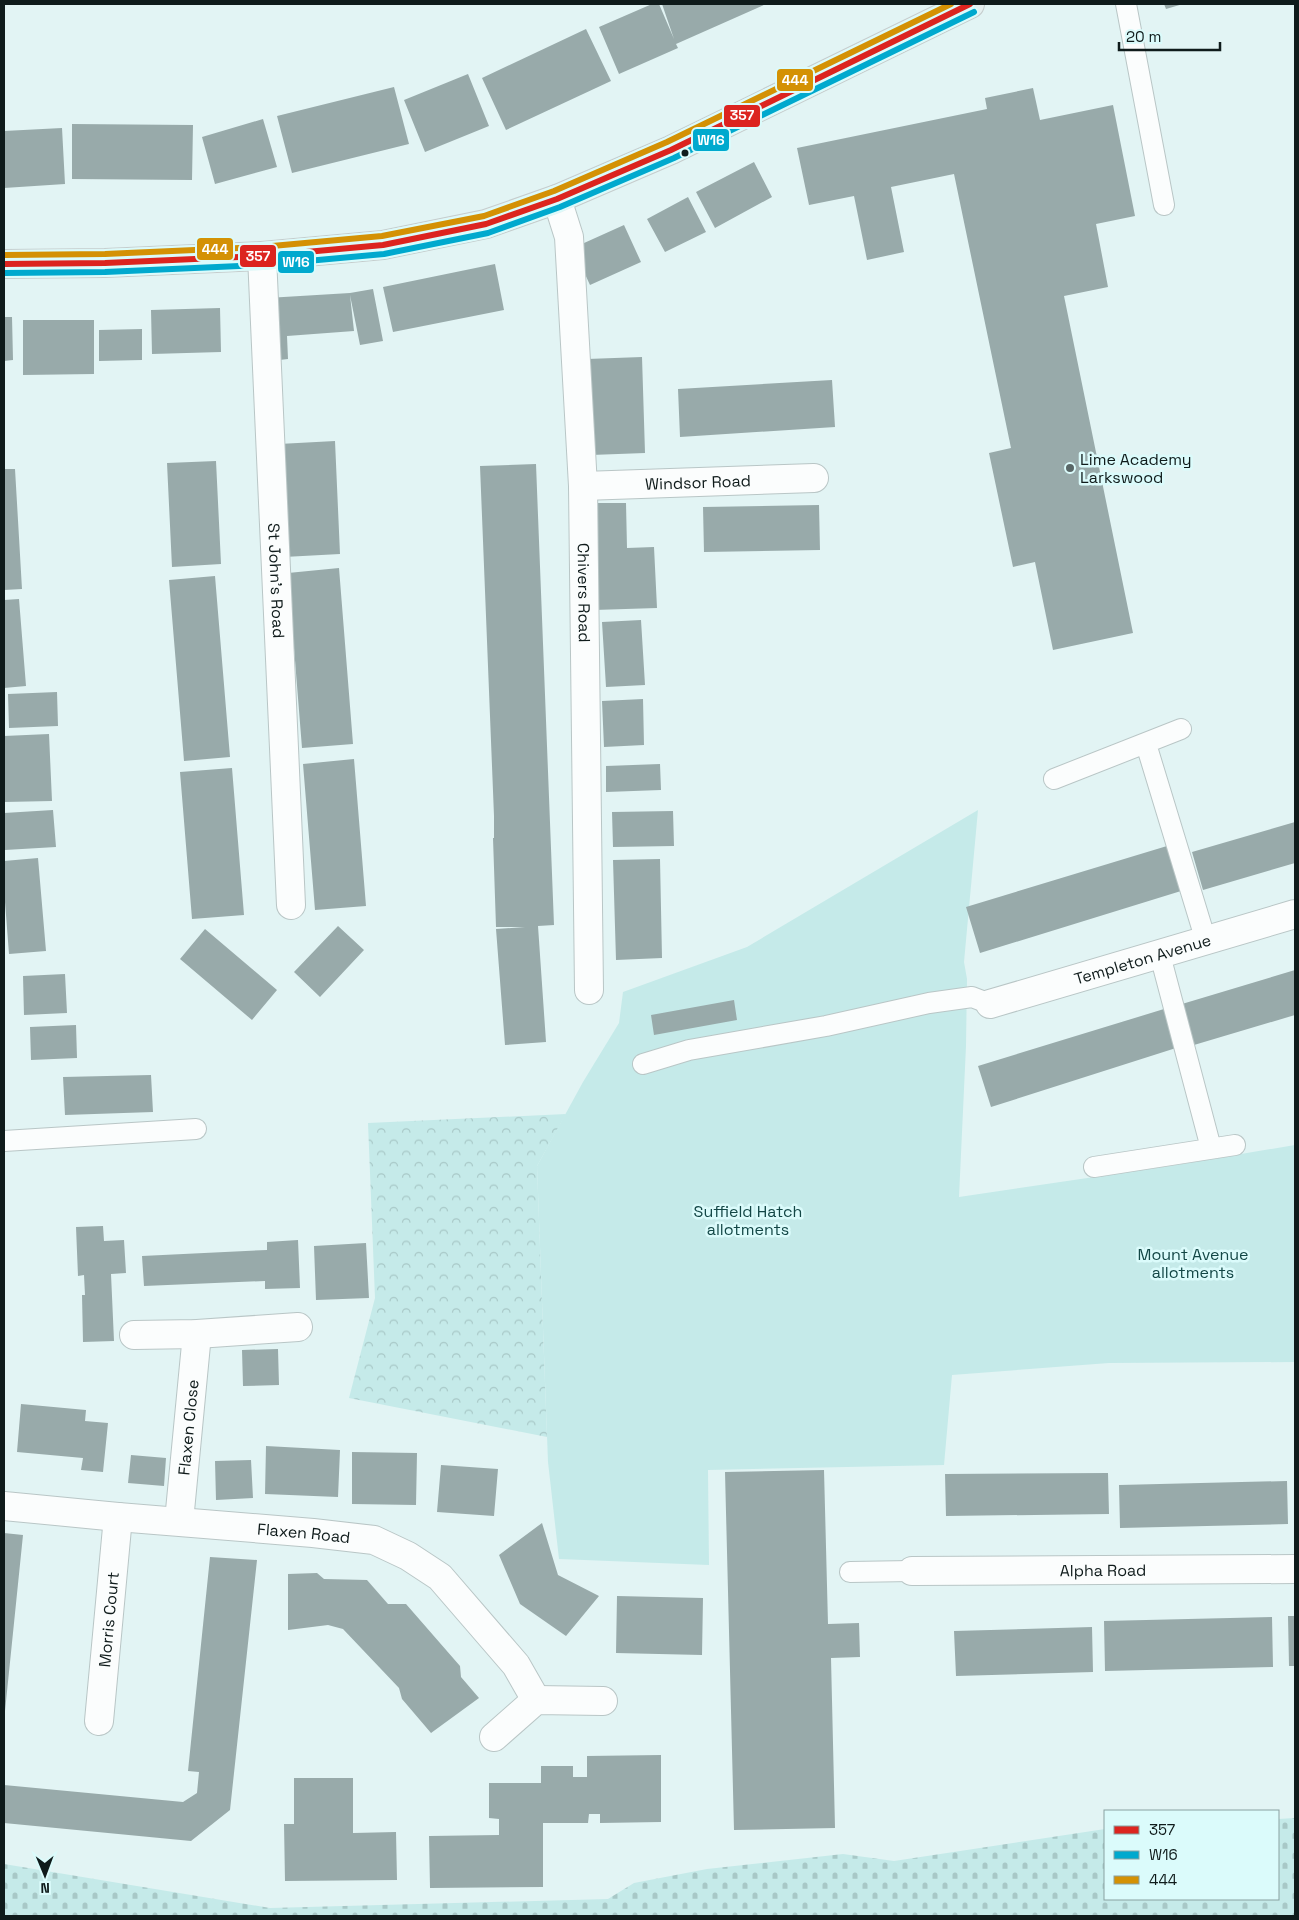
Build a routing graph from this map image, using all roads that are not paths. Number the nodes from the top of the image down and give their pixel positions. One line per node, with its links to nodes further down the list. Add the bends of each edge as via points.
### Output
1 (970, 4): 3 (main road, via 671,150)
2 (1126, 4): 4 (lane)
3 (557, 199): 5 (main road, via 486,224 433,236 383,245); 8 (street, Chivers Road, via 569,237)
4 (1164, 205)
5 (262, 256): 6 (main road); 12 (street, St John's Road)
6 (4, 264)
7 (814, 478): 8 (street, Windsor Road)
8 (583, 486): 16 (street, Chivers Road)
9 (1182, 729): 10 (lane)
10 (1146, 744): 11 (lane); 14 (lane)
11 (1054, 779)
12 (291, 905)
13 (1295, 914): 14 (street, Templeton Avenue)
14 (1206, 941): 15 (street, Templeton Avenue)
15 (1160, 955): 17 (street, Templeton Avenue); 22 (lane)
16 (589, 990)
17 (990, 1004): 18 (lane, via 972,997 929,1003 826,1026 689,1050)
18 (643, 1064)
19 (196, 1129): 20 (lane)
20 (4, 1141)
21 (1235, 1144): 22 (lane)
22 (1212, 1148): 23 (lane)
23 (1094, 1167)
24 (298, 1328): 25 (street)
25 (197, 1334): 26 (street); 29 (street, Flaxen Close)
26 (134, 1335)
27 (4, 1506): 28 (street, Flaxen Road)
28 (118, 1517): 29 (street, Flaxen Road); 35 (street, Morris Court)
29 (179, 1521): 33 (street, Flaxen Road, via 374,1540 408,1556 440,1577 516,1665)
30 (1295, 1568): 32 (street, Alpha Road)
31 (850, 1572): 32 (lane)
32 (912, 1572)
33 (536, 1700): 34 (street); 36 (street)
34 (603, 1701)
35 (100, 1721)
36 (494, 1738)

